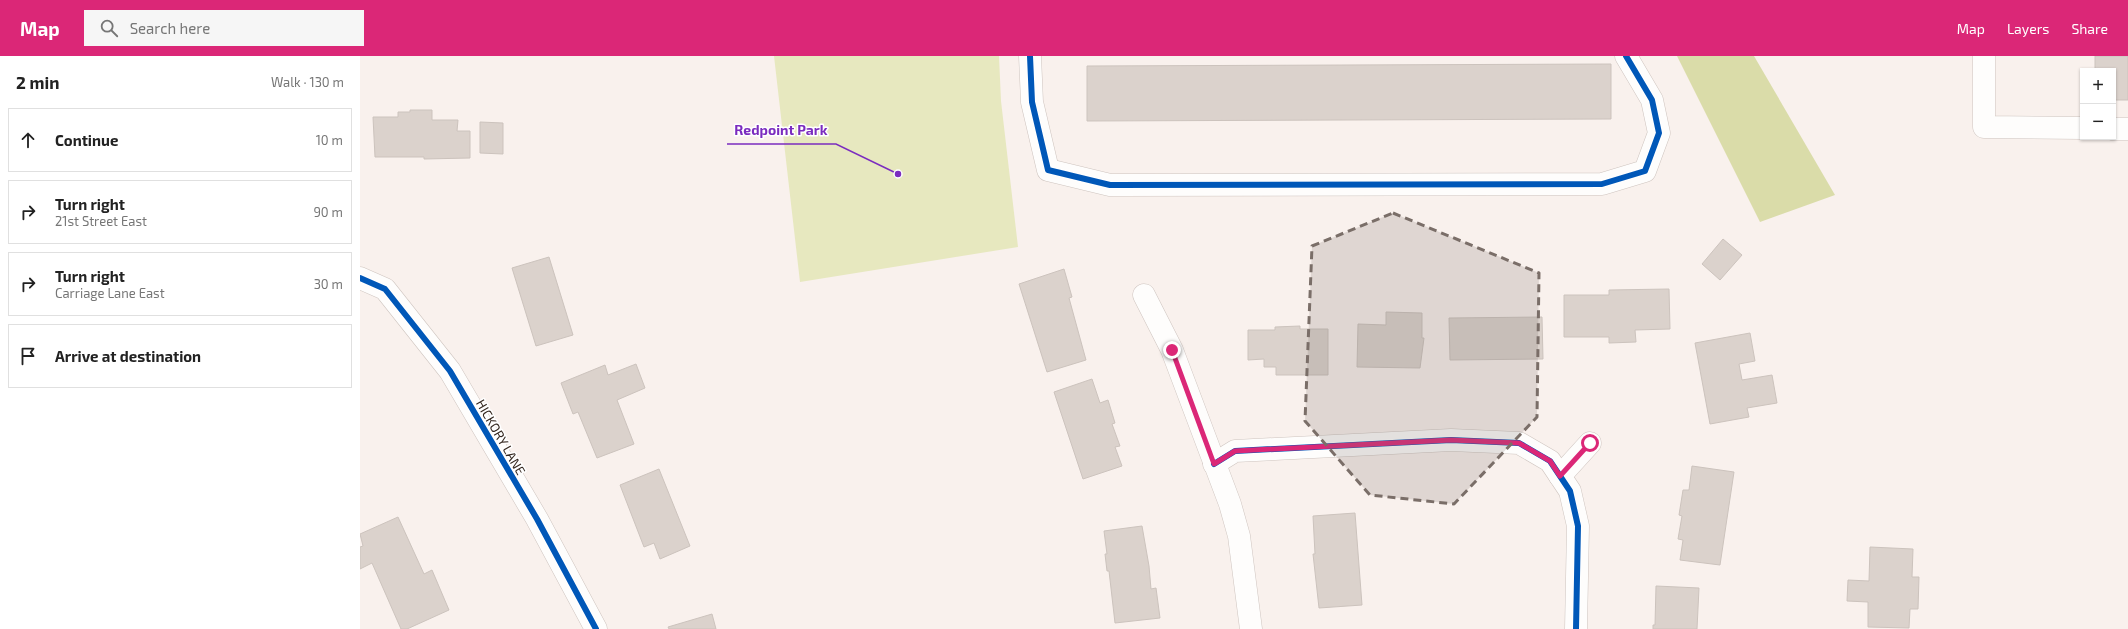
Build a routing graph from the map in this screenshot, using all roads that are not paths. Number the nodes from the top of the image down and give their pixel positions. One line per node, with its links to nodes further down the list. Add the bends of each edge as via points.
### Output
1 (1030, 56): 2 (street, via 1032,102 1048,170 1110,185 1602,184 1645,171 1659,133 1652,100)
2 (1626, 56)
3 (1984, 56): 4 (street, via 1984,127)
4 (2080, 128)
5 (2116, 128): 6 (street)
6 (2128, 129)
7 (360, 278): 12 (street, HICKORY LANE, via 384,289 450,371 537,519)
8 (1144, 296): 10 (street, via 1172,350)
9 (1590, 443): 11 (street)
10 (1214, 464): 11 (street, via 1235,451 1451,440 1519,443 1550,461); 13 (street, via 1239,536)
11 (1560, 476): 14 (street, via 1570,491 1578,526)
12 (596, 629)
13 (1251, 629)
14 (1576, 629)

